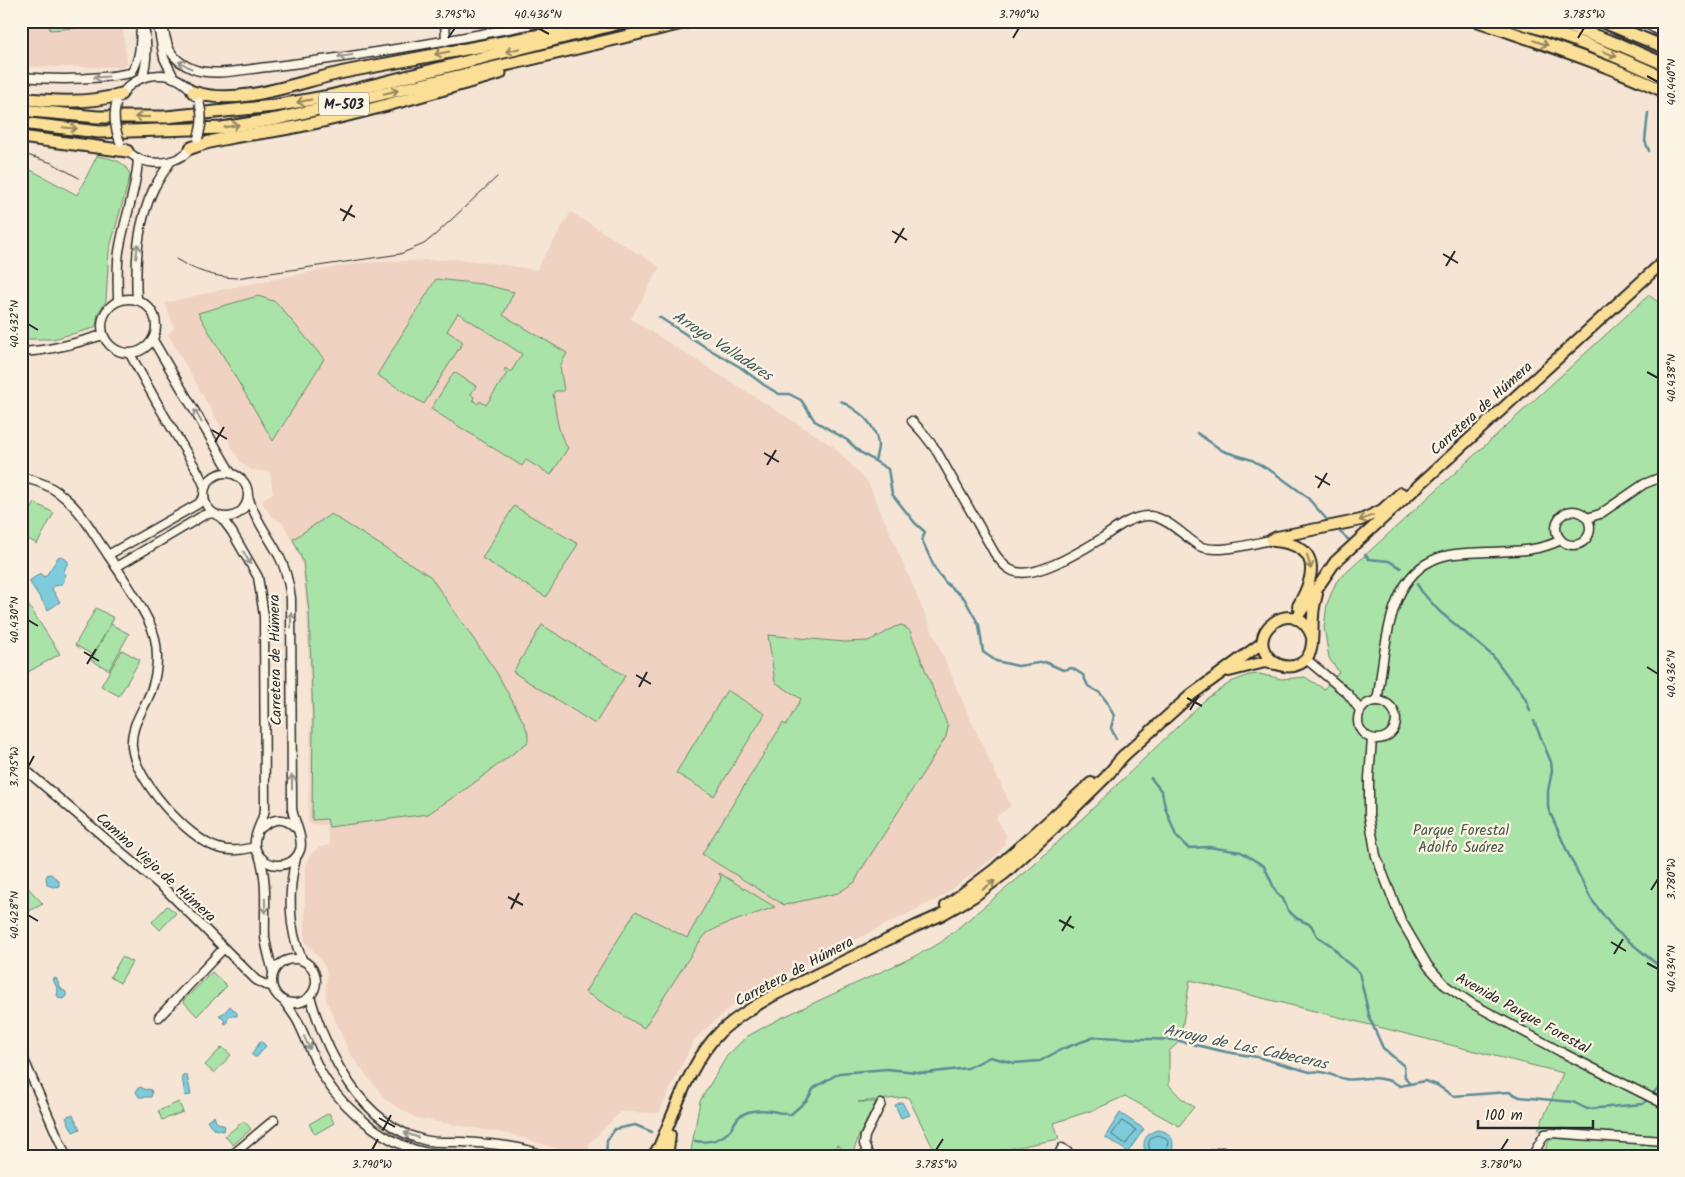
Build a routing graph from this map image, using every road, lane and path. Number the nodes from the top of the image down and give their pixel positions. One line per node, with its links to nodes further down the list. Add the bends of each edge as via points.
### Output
1 (142, 21): 19 (street, one-way to 19, via 140,54 131,73 105,78); 20 (street, via 147,42)
2 (157, 21): 21 (street, via 164,58)
3 (162, 21): 16 (street, one-way to 3, via 297,64 221,72 199,71 178,61 168,50)
4 (444, 21): 16 (street)
5 (548, 21): 16 (street)
6 (610, 21): 24 (highway, M-503, one-way to 24, via 346,71 256,94)
7 (628, 21): 27 (highway, M-503, one-way to 27, via 330,96 274,106 166,117 98,117)
8 (691, 21): 14 (highway, M-503)
9 (1478, 21): 23 (highway, one-way to 23, via 1572,53)
10 (1514, 21): 22 (highway, one-way to 22, via 1622,58)
11 (1554, 21): 18 (highway)
12 (1601, 21): 17 (highway)
13 (1642, 21): 15 (street)
14 (661, 28): 28 (highway, M-503, one-way to 14, via 100,132 222,128 277,120); 31 (highway, M-503, via 348,116 207,142)
15 (1664, 34)
16 (446, 41)
17 (1664, 47)
18 (1664, 64)
19 (21, 77)
20 (142, 78): 21 (street, via 163,75); 26 (street, via 130,85)
21 (174, 78): 24 (street)
22 (1664, 78)
23 (1664, 91)
24 (196, 97): 31 (street, bridge, via 202,124)
25 (21, 98): 26 (highway, via 85,102)
26 (119, 99): 30 (street, bridge, via 114,114 115,128)
27 (21, 110)
28 (21, 123)
29 (21, 137): 30 (highway)
30 (124, 146): 32 (street)
31 (191, 148): 33 (street)
32 (138, 158): 33 (street, via 146,162); 36 (street, via 138,177 120,247)
33 (171, 161): 35 (street, one-way to 33, via 137,247 147,206)
34 (1664, 261): 45 (main road, Carretera de Húmera)
35 (137, 300): 36 (street); 38 (street, via 148,307 156,319)
36 (118, 301): 37 (street, via 106,312)
37 (103, 335): 39 (street, via 38,352); 40 (street, via 118,352)
38 (154, 340): 40 (street, via 139,352); 42 (street, one-way to 38)
39 (21, 352)
40 (130, 354): 46 (street)
41 (912, 421): 52 (street, via 936,450 995,554 1012,571 1030,573 1042,569 1083,550 1124,523 1144,516 1158,518 1205,549 1224,549)
42 (231, 473): 46 (street, via 223,472 211,478); 48 (street, via 241,477 246,484)
43 (1664, 476): 51 (street, via 1644,484 1600,514)
44 (21, 477): 54 (street, via 46,484 65,497)
45 (1422, 483): 52 (main road, one-way to 52, via 1406,489 1370,517); 56 (main road, Carretera de Húmera, via 1336,562)
46 (205, 487): 47 (street)
47 (204, 497): 49 (street); 54 (street, via 198,504)
48 (249, 499): 50 (street, via 245,508 236,515); 68 (street, Carretera de Húmera, one-way to 48, via 292,809 291,598 288,578 279,556 255,517)
49 (213, 513): 50 (street); 55 (street, via 204,515)
50 (221, 517): 67 (street, Carretera de Húmera, one-way to 67, via 258,577 262,595 265,809)
51 (1587, 518): 53 (street, via 1590,530 1585,540 1573,545); 53 (street, via 1580,513 1563,515 1556,528)
52 (1271, 540): 57 (main road, one-way to 57, via 1294,544 1309,558 1312,573)
53 (1561, 540): 63 (street, via 1523,551 1451,554 1421,566 1404,586 1390,619)
54 (108, 555): 55 (street)
55 (116, 567): 69 (street, via 148,620 157,656 152,689 134,723 132,735 134,759 142,776 163,805 204,841 229,851)
56 (1322, 580): 57 (main road, Carretera de Húmera); 58 (main road, Carretera de Húmera, via 1314,603)
57 (1294, 618): 58 (main road, via 1305,624); 59 (main road, via 1279,618 1272,623)
58 (1312, 637): 60 (main road, via 1311,651)
59 (1262, 643): 61 (main road, via 1270,659); 62 (main road, Carretera de Húmera)
60 (1306, 659): 61 (main road, via 1293,666); 64 (street, via 1348,694)
61 (1279, 665): 62 (main road, Carretera de Húmera, via 1265,662)
62 (1221, 673): 82 (main road, Carretera de Húmera, via 1191,695 1124,755 1056,827 973,897 774,996 731,1022 700,1058)
63 (1377, 701): 64 (street); 65 (street, via 1392,709 1396,720 1389,735)
64 (1360, 710): 65 (street, via 1359,727)
65 (1372, 739): 80 (street, Avenida Parque Forestal, via 1369,816 1376,856 1401,920 1428,966 1446,986 1473,1004)
66 (21, 766): 72 (street, Camino Viejo de Húmera, via 168,892)
67 (259, 829): 68 (street, via 270,820 282,820); 69 (street)
68 (298, 830): 71 (street, via 301,849)
69 (255, 847): 70 (street)
70 (260, 858): 71 (street, via 278,866); 74 (street, one-way to 74, via 264,868 266,940)
71 (296, 858): 73 (street, via 293,869 293,936)
72 (224, 948): 75 (street, Camino Viejo de Húmera, via 256,980); 78 (street)
73 (302, 959): 74 (street, via 282,961); 76 (street, via 309,963 317,978)
74 (273, 972): 75 (street)
75 (272, 986): 77 (street)
76 (310, 996): 77 (street, via 300,1003); 91 (street, one-way to 76, via 511,1147 425,1140 381,1120 363,1102 329,1048)
77 (284, 1001): 90 (street, one-way to 90, via 325,1078 355,1114 376,1131 423,1152)
78 (159, 1017)
79 (21, 1054): 88 (street)
80 (1660, 1102)
81 (881, 1104): 94 (street, via 865,1136 864,1144)
82 (674, 1113): 92 (main road, Carretera de Húmera); 93 (main road, Carretera de Húmera)
83 (274, 1120): 89 (street)
84 (1664, 1141): 87 (street, via 1552,1133 1545,1134)
85 (1060, 1152): 95 (street)
86 (1226, 1152): 96 (street)
87 (1535, 1152)
88 (66, 1156)
89 (231, 1156)
90 (462, 1156)
91 (545, 1156)
92 (653, 1156)
93 (667, 1156)
94 (869, 1156)
95 (1073, 1156)
96 (1209, 1156)

